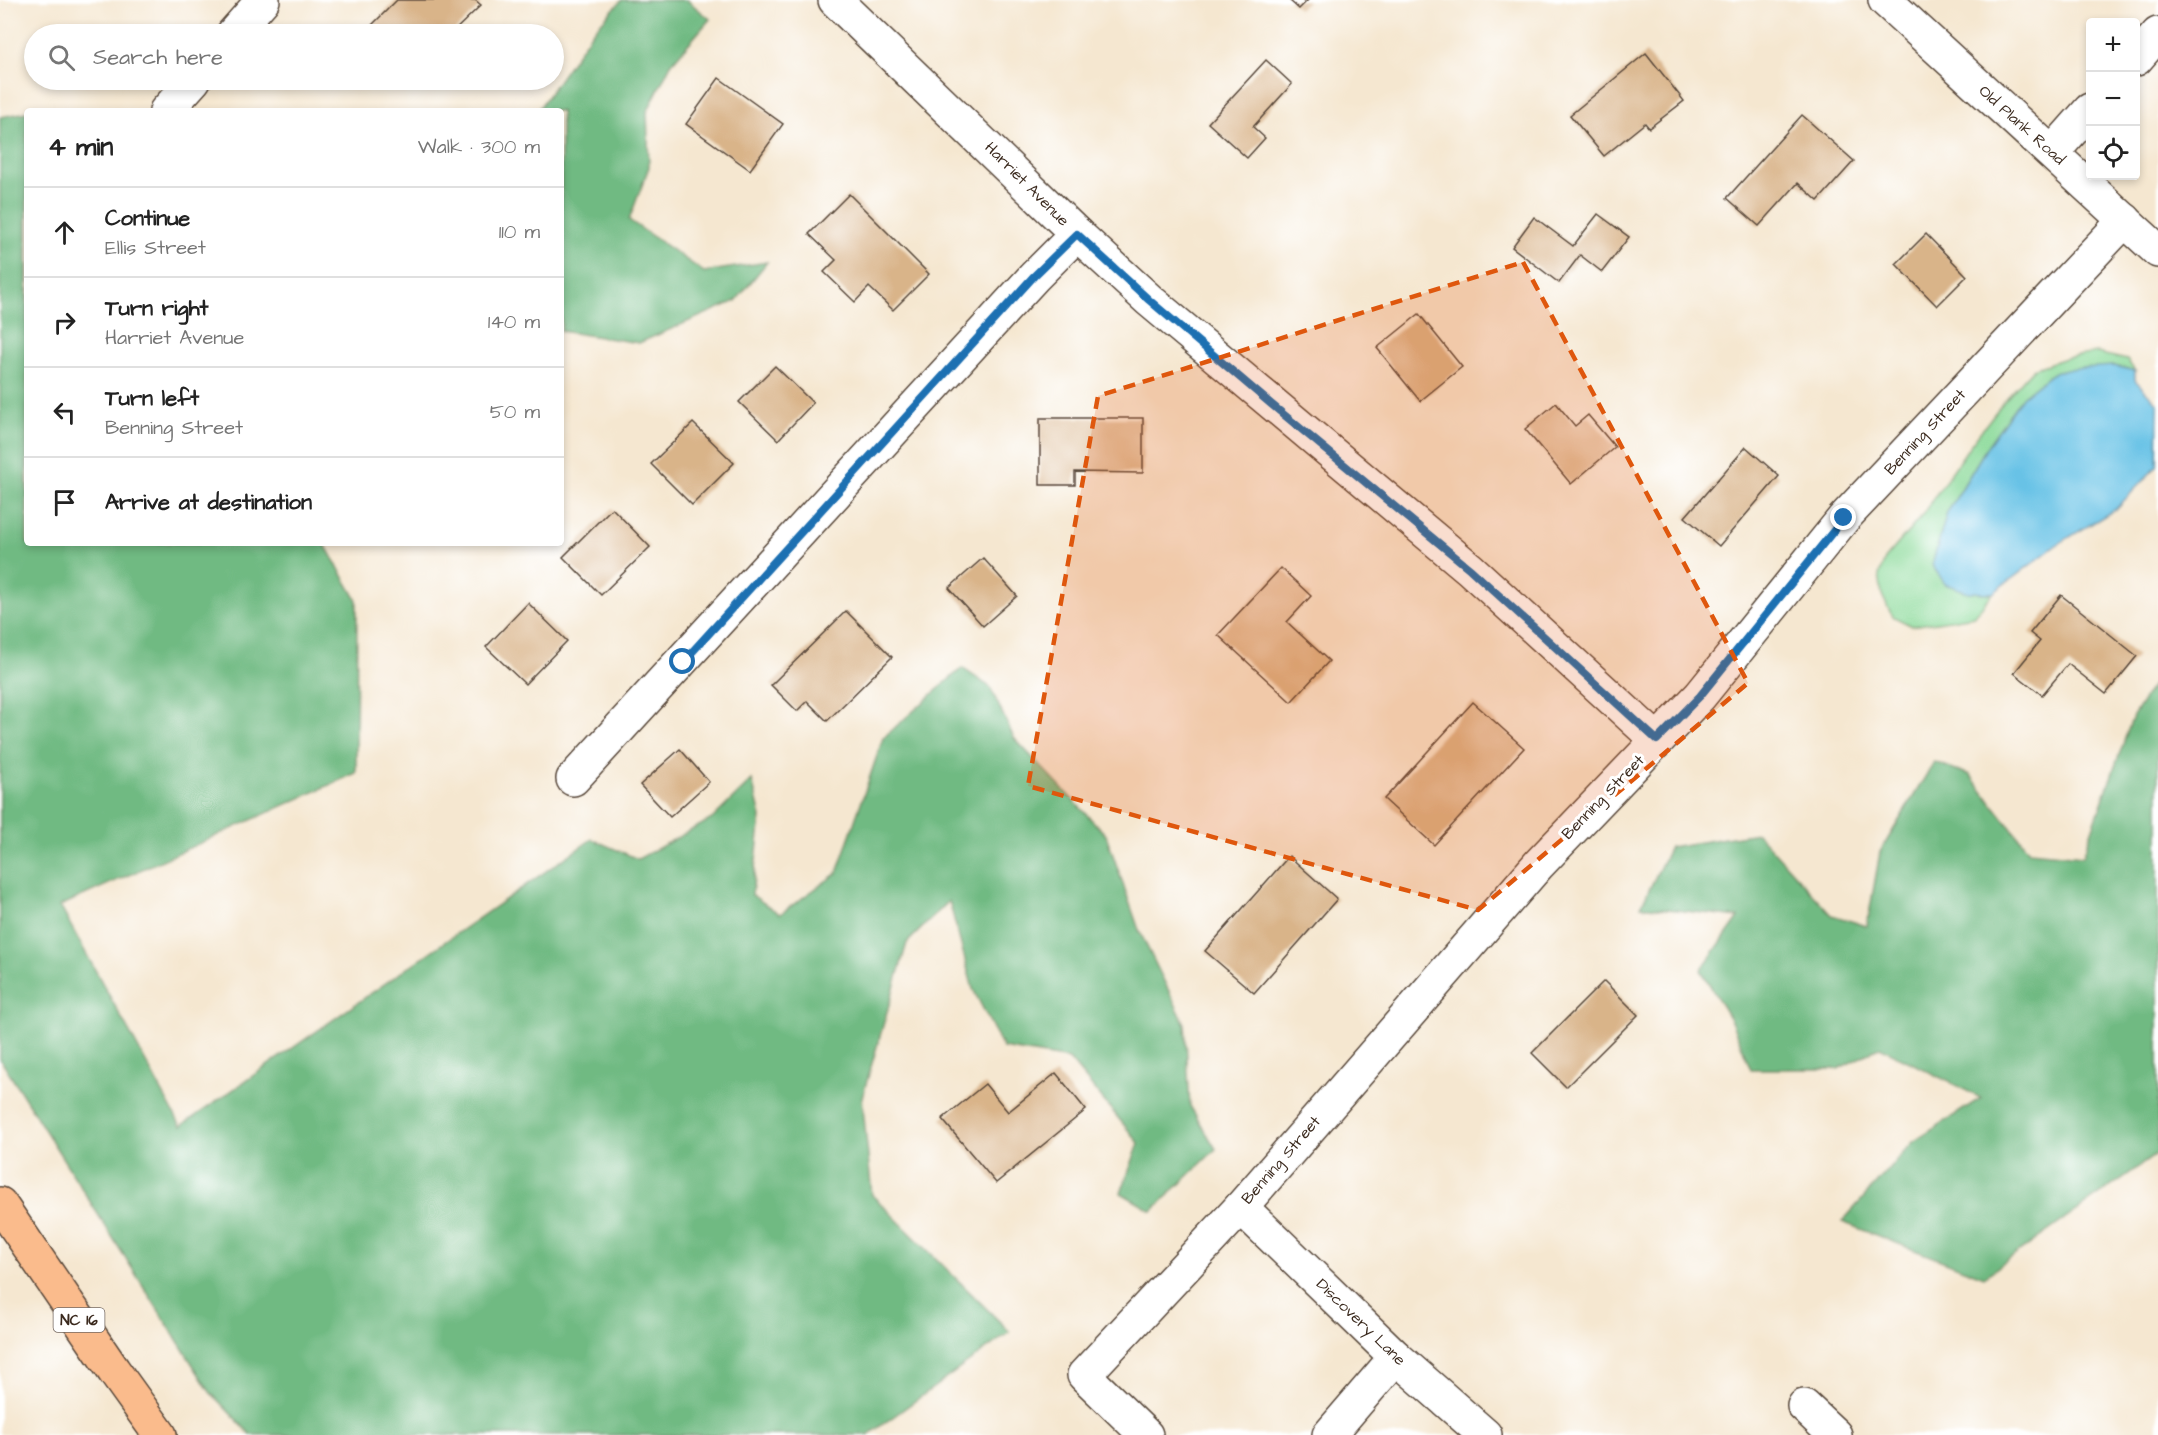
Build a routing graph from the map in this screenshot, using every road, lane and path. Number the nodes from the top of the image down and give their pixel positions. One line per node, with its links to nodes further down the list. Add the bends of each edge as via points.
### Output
1 (263, 0): 4 (street)
2 (836, 0): 12 (street, Harriet Avenue)
3 (1885, 0): 10 (street, Old Plank Road)
4 (242, 24)
5 (2158, 34): 6 (street)
6 (2140, 54)
7 (185, 90): 8 (street)
8 (169, 108)
9 (2086, 116): 10 (street)
10 (2053, 152): 11 (street, Old Plank Road)
11 (2125, 220): 13 (street, Old Plank Road); 14 (street, Benning Street, via 1844,518 1700,696)
12 (1077, 234): 14 (street, Harriet Avenue, via 1192,337 1470,569); 15 (street, via 1034,276)
13 (2158, 251)
14 (1657, 740): 17 (street, Benning Street, via 1539,864)
15 (573, 779)
16 (0, 1204): 20 (highway, NC 16)
17 (1240, 1207): 18 (street, Discovery Lane); 21 (street, Benning Street, via 1084,1375)
18 (1396, 1357): 22 (street); 23 (street, Discovery Lane)
19 (1804, 1406): 24 (street)
20 (160, 1435)
21 (1146, 1435)
22 (1329, 1435)
23 (1485, 1435)
24 (1835, 1435)

